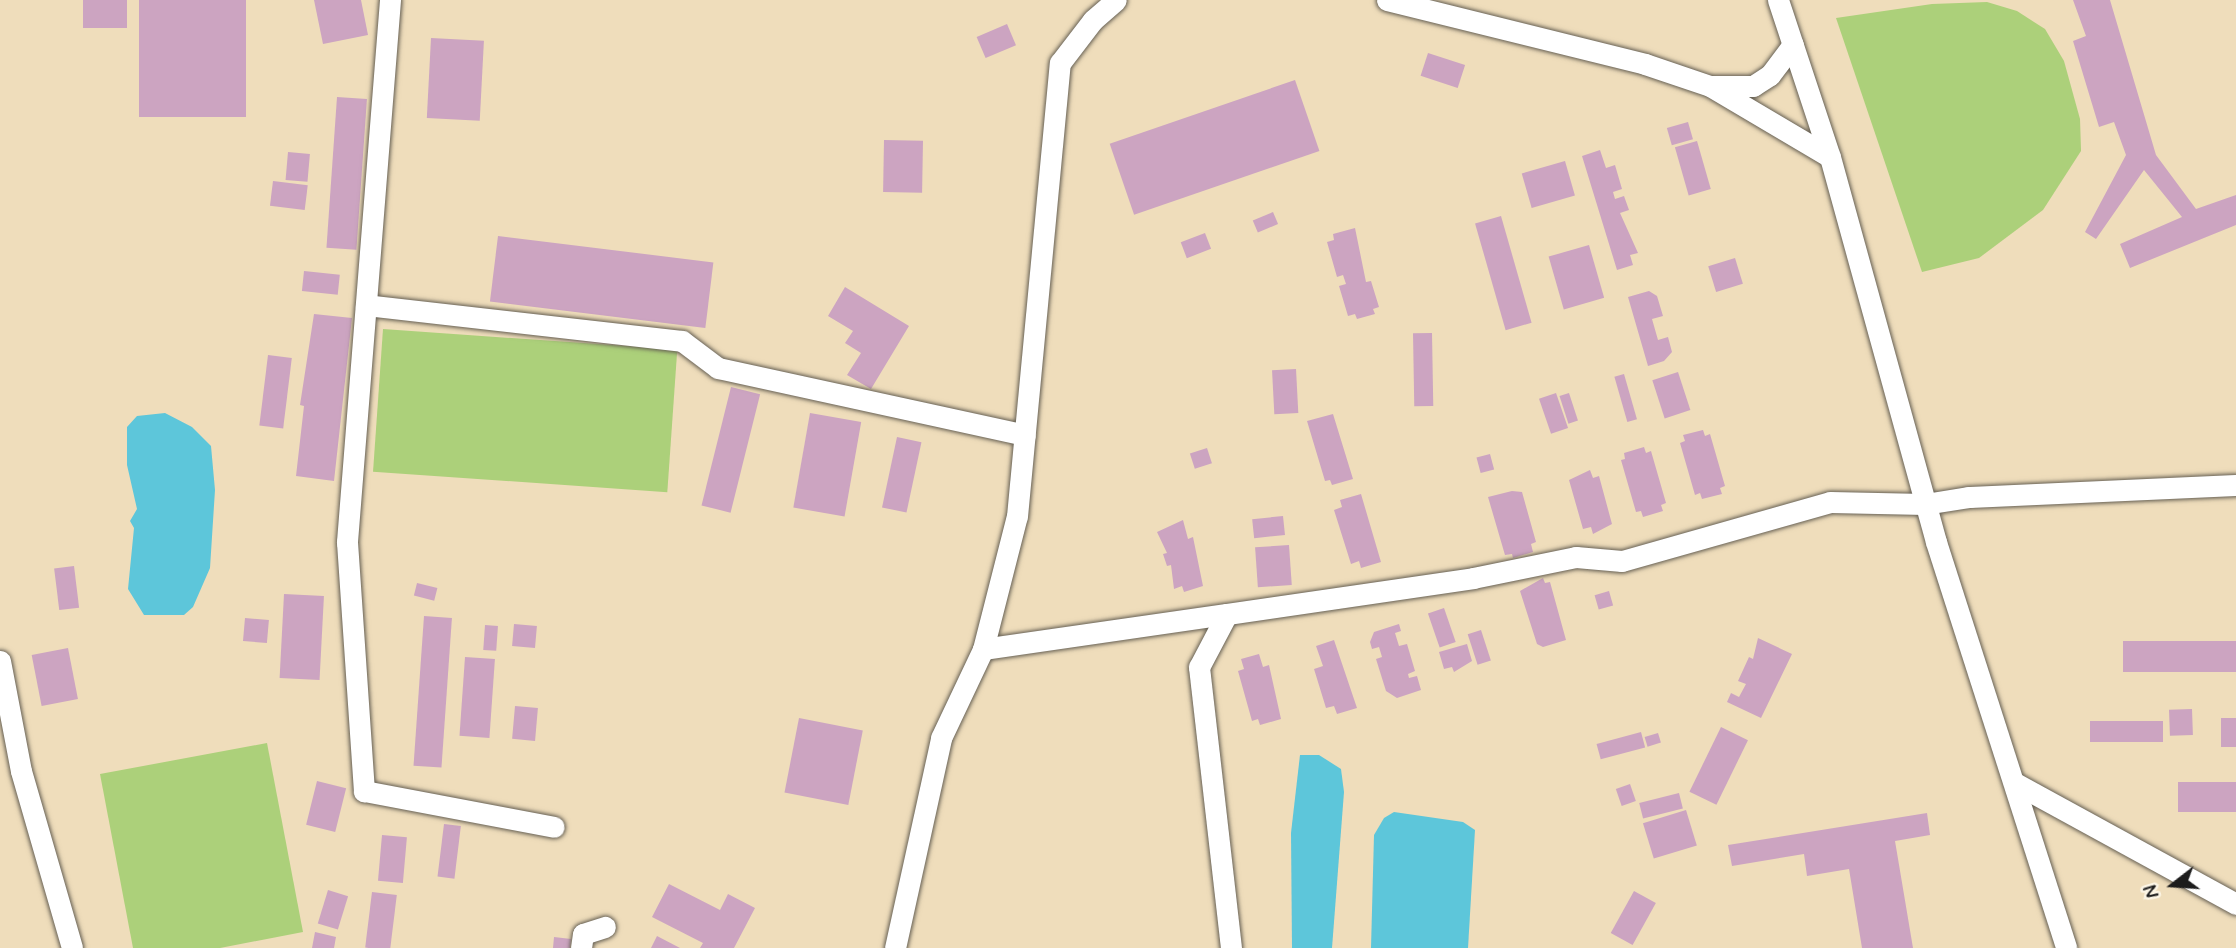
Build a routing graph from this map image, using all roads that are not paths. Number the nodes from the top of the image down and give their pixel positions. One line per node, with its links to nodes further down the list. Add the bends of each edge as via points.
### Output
1 (390, 0): 8 (street)
2 (1116, 0): 9 (street, via 1093,20 1060,63)
3 (1387, 0): 6 (street, via 1645,64)
4 (1778, 0): 5 (street)
5 (1793, 45): 6 (street, via 1770,75 1753,86); 7 (street)
6 (1710, 86): 7 (street)
7 (1830, 157): 11 (street)
8 (366, 305): 9 (street, via 682,341 719,368); 16 (street, via 347,542 364,790)
9 (1025, 435): 13 (street, via 1017,516)
10 (2236, 485): 11 (street, via 1969,497)
11 (1925, 504): 12 (street, via 1830,502 1622,561 1576,557 1473,578); 15 (street)
12 (1227, 614): 13 (street); 22 (street, via 1199,667)
13 (983, 649): 21 (street, via 942,738)
14 (0, 661): 19 (street, via 21,771)
15 (2015, 783): 17 (street); 23 (street)
16 (554, 827)
17 (2236, 904)
18 (605, 927): 20 (street, via 583,934)
19 (72, 948)
20 (581, 948)
21 (895, 948)
22 (1231, 948)
23 (2066, 948)

